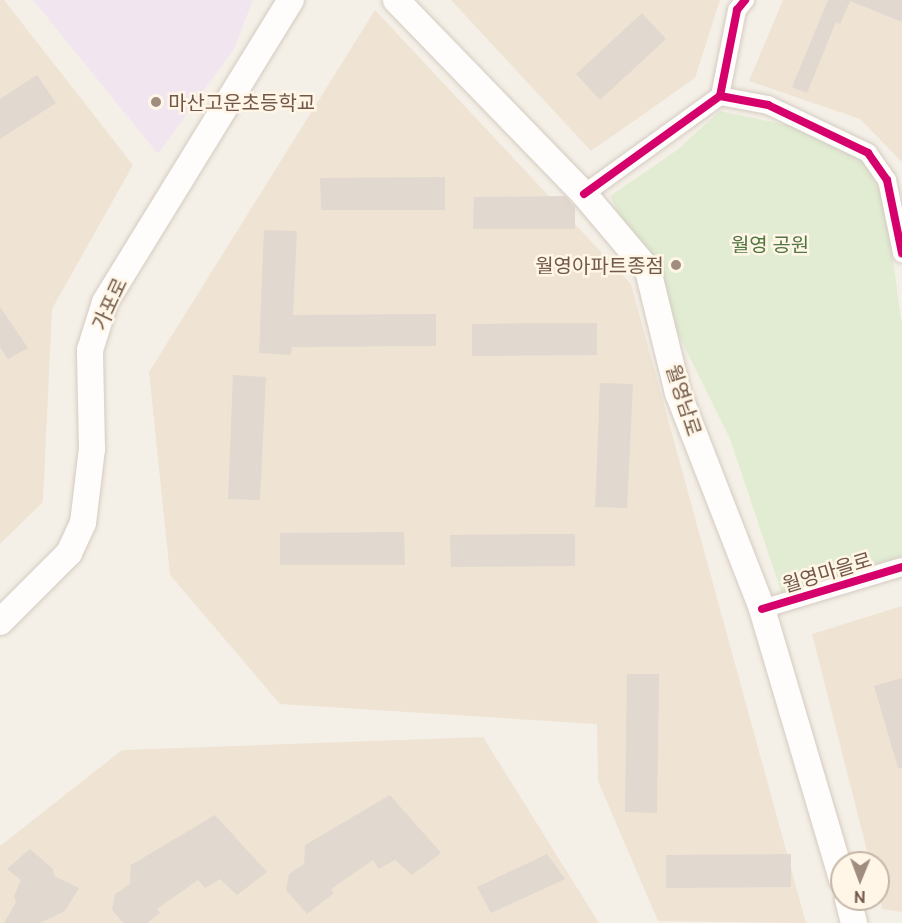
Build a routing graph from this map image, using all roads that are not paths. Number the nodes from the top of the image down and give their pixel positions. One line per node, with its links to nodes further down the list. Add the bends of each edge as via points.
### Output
1 (291, 0): 9 (main road, 가포로, via 105,302 90,350 92,449 83,523 69,553)
2 (396, 0): 5 (main road, 월영남로)
3 (745, 0): 4 (street, via 737,10)
4 (720, 96): 5 (street); 6 (street, via 768,105 868,153 887,180)
5 (584, 194): 8 (main road, 월영남로, via 648,270 678,393)
6 (902, 253)
7 (902, 567): 8 (street, 월영마을로)
8 (762, 609): 10 (main road, 월영남로)
9 (0, 622)
10 (834, 851)

